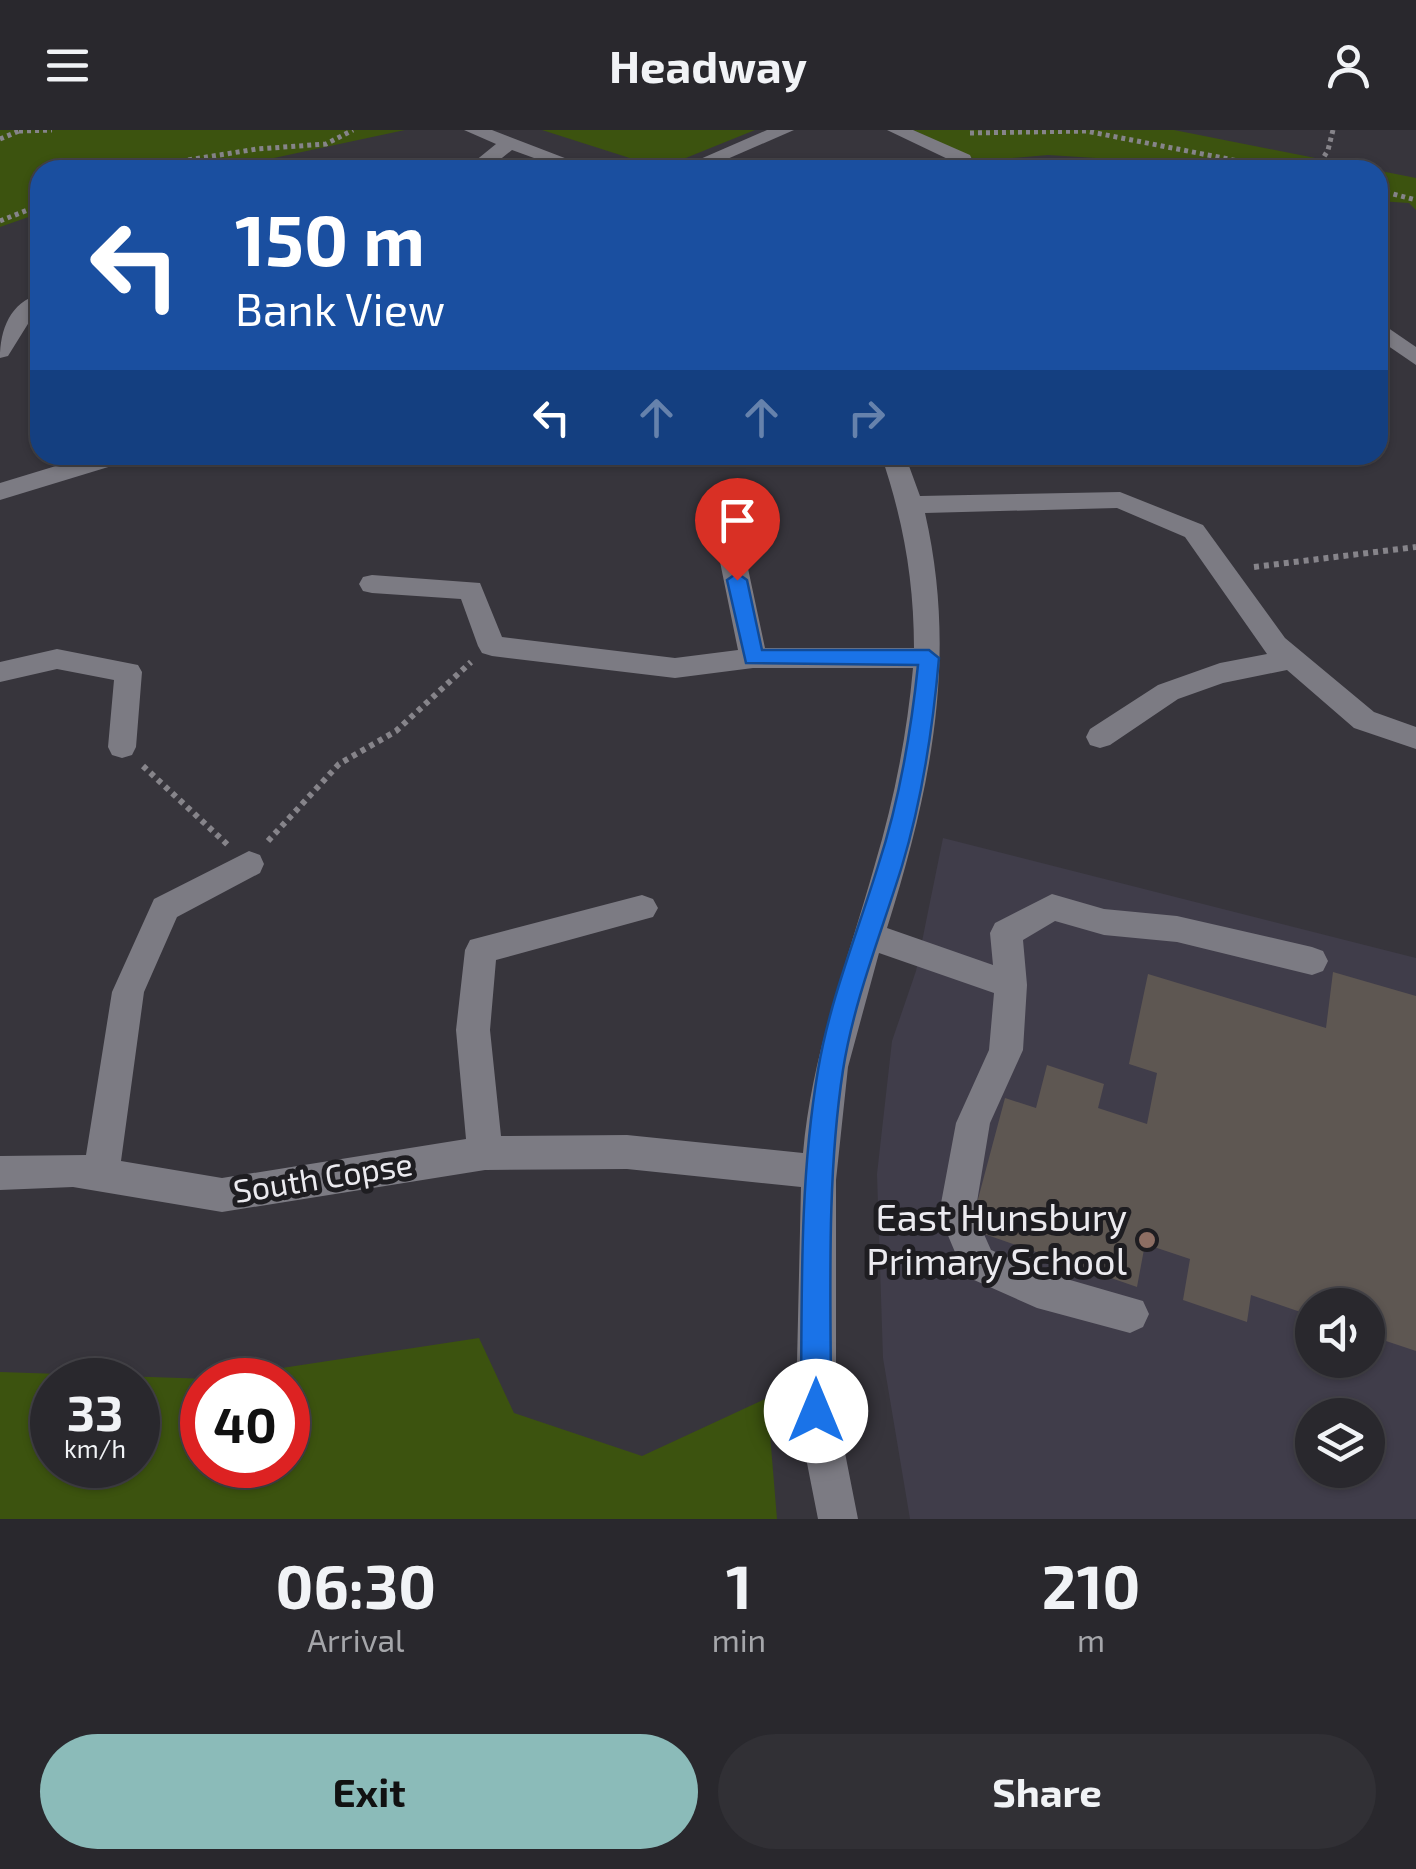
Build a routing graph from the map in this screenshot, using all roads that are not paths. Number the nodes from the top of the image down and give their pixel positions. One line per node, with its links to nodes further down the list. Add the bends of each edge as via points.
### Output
1 (474, 130): 4 (street)
2 (784, 130): 7 (street)
3 (896, 130): 8 (street)
4 (511, 142): 5 (street); 6 (street)
5 (487, 160)
6 (559, 160)
7 (710, 160)
8 (962, 160)
9 (30, 309): 11 (street)
10 (1388, 336): 12 (street)
11 (0, 351)
12 (1416, 358)
13 (87, 465): 15 (street)
14 (898, 465): 17 (street)
15 (0, 492)
16 (721, 503): 19 (street)
17 (914, 506): 20 (street, via 926,567); 21 (street, via 1120,500 1194,531)
18 (372, 584): 19 (street, via 471,590 492,646 676,668)
19 (753, 658): 20 (street)
20 (929, 658): 28 (street, via 924,716)
21 (1292, 659): 23 (street, via 1168,692); 24 (street, via 1364,720)
22 (0, 672): 25 (street, via 57,659 128,672)
23 (1100, 737)
24 (1416, 738)
25 (122, 747)
26 (249, 864): 34 (street, via 165,908 128,992)
27 (642, 908): 31 (street, via 481,950 473,1030)
28 (867, 935): 30 (street); 33 (street, via 830,1070)
29 (1312, 961): 30 (street, via 1052,907 1006,934)
30 (1011, 984): 35 (street, via 1006,1050 974,1123 957,1214 978,1263)
31 (485, 1153): 33 (street, South Copse, via 628,1152); 34 (street, South Copse, via 222,1195)
32 (0, 1172): 34 (street, South Copse)
33 (819, 1172): 36 (street, via 816,1411)
34 (102, 1175)
35 (1130, 1314)
36 (838, 1519)

